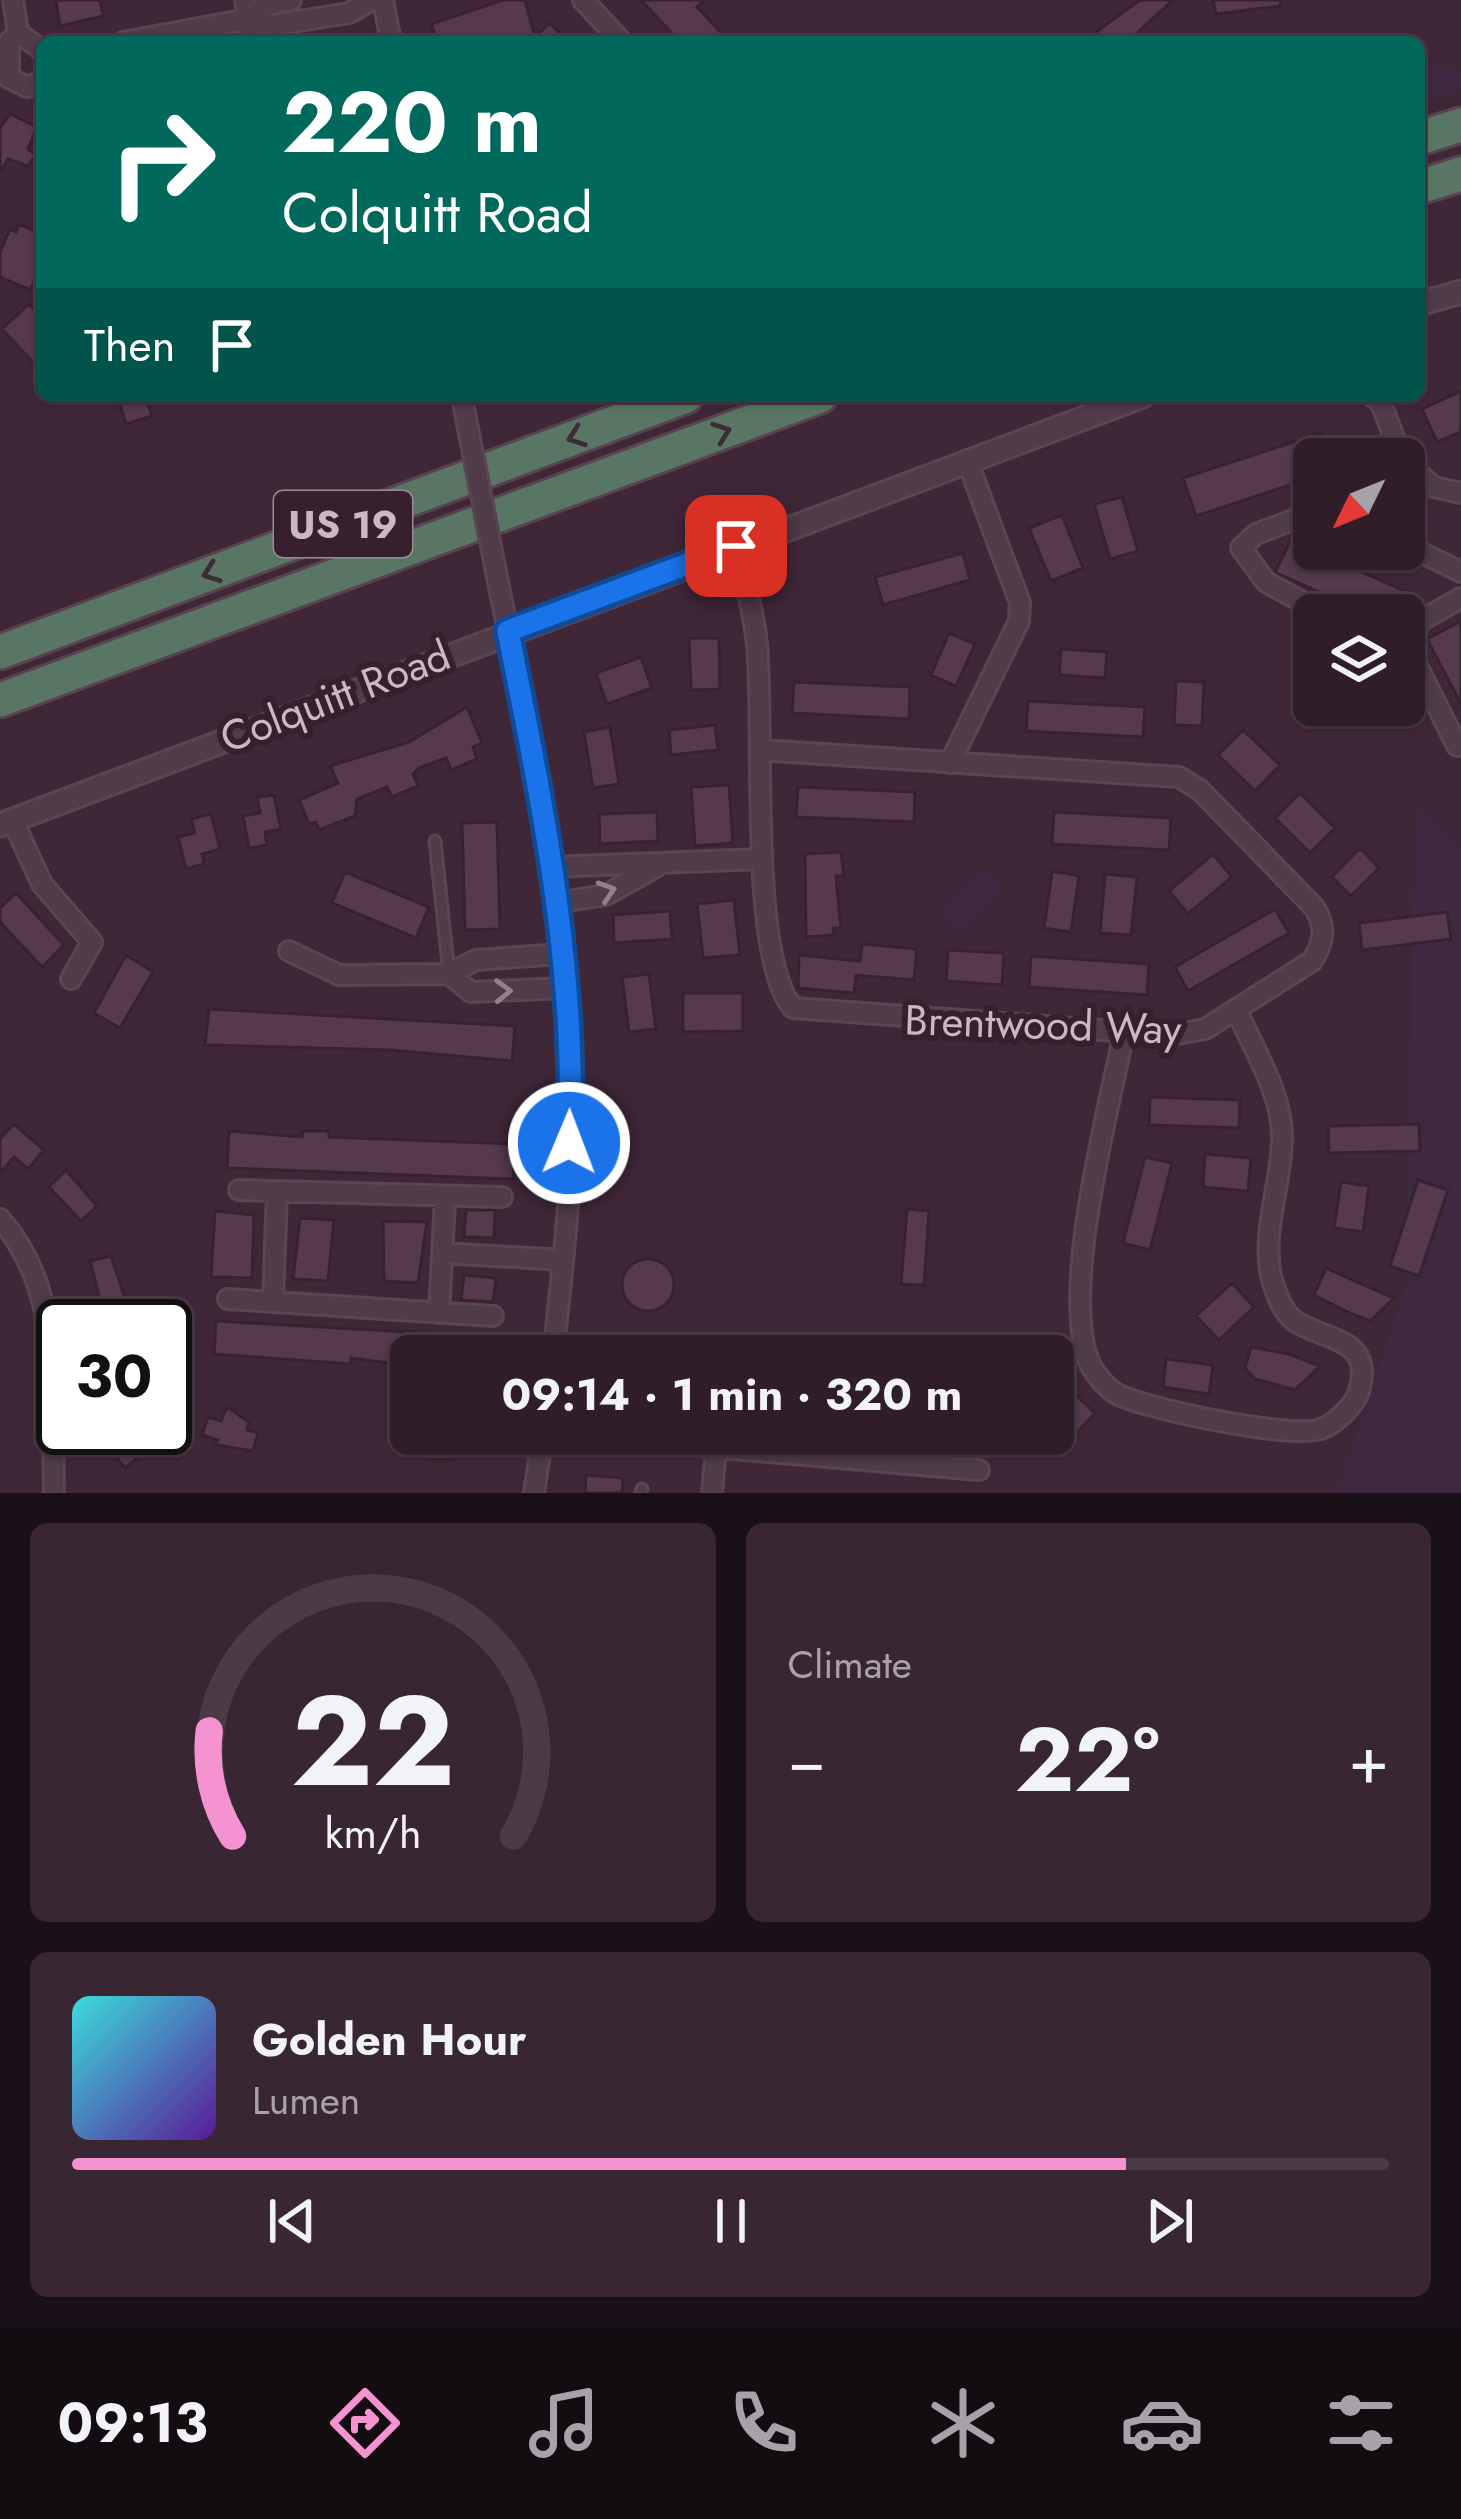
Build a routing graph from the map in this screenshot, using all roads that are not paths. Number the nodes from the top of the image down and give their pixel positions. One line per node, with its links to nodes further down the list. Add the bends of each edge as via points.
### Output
1 (13, 0): 7 (street)
2 (291, 0): 6 (street)
3 (372, 0): 6 (street, via 349,14 274,25)
4 (383, 0): 9 (street)
5 (583, 0): 10 (street)
6 (247, 9): 8 (street)
7 (18, 33): 11 (street); 12 (street, via 8,42 9,78)
8 (146, 36)
9 (390, 36)
10 (616, 36)
11 (36, 46)
12 (36, 83)
13 (1461, 125): 14 (highway)
14 (1425, 136)
15 (1461, 174): 16 (highway)
16 (1425, 185)
17 (1461, 292): 18 (street)
18 (1425, 302)
19 (462, 402): 35 (street, bridge)
20 (670, 402): 36 (highway, US 19, one-way to 36)
21 (804, 402): 38 (highway, US 19, one-way to 21)
22 (1127, 402): 25 (street, Colquitt Road)
23 (1381, 402): 24 (street)
24 (1394, 438)
25 (968, 460): 29 (street, Colquitt Road); 41 (street, via 1020,603 1019,621)
26 (1425, 479): 27 (street)
27 (1460, 496)
28 (1293, 520): 32 (street, via 1241,548 1267,582)
29 (736, 546): 35 (street, Colquitt Road); 40 (street, Brentwood Way, via 758,645)
30 (1425, 554): 31 (street)
31 (1461, 572)
32 (1293, 597)
33 (1461, 598): 34 (street)
34 (1425, 621)
35 (508, 631): 42 (street, Colquitt Road); 46 (street)
36 (0, 652)
37 (1425, 678): 39 (street)
38 (0, 700)
39 (1457, 746)
40 (760, 750): 41 (street, Brentwood Way); 44 (street, Brentwood Way)
41 (950, 763): 53 (street, Brentwood Way, via 1179,777 1200,790 1314,908 1324,929 1312,961)
42 (6, 822): 51 (street, via 42,884 92,942)
43 (435, 841): 50 (lane)
44 (762, 860): 45 (street); 54 (street, Brentwood Way, via 778,990 793,1008)
45 (656, 867): 46 (street); 47 (street, one-way to 45, via 606,895)
46 (550, 868): 47 (street)
47 (555, 903): 49 (street)
48 (289, 951): 50 (street, via 339,975)
49 (560, 954): 50 (street, via 476,960); 52 (street)
50 (449, 974): 52 (street, one-way to 52, via 471,992)
51 (71, 979)
52 (563, 988): 61 (street, via 571,1104)
53 (1236, 1009): 54 (street, Brentwood Way, via 1205,1029); 54 (street, via 1283,1133 1268,1251 1278,1298 1290,1318 1338,1336 1363,1375 1358,1398 1321,1429 1161,1410 1114,1393 1093,1370 1081,1312 1086,1235)
54 (1124, 1032)
55 (239, 1190): 56 (street)
56 (277, 1192): 58 (street); 63 (street)
57 (502, 1197): 58 (street)
58 (445, 1199): 60 (street)
59 (0, 1220): 71 (street, via 43,1288)
60 (442, 1253): 61 (street); 64 (street)
61 (563, 1260): 66 (street)
62 (228, 1299): 63 (street)
63 (273, 1301): 64 (street)
64 (439, 1313): 65 (street)
65 (494, 1316)
66 (555, 1335)
67 (539, 1455): 72 (street)
68 (715, 1455): 73 (street)
69 (804, 1455): 70 (street)
70 (979, 1469)
71 (53, 1493)
72 (533, 1493)
73 (712, 1493)

